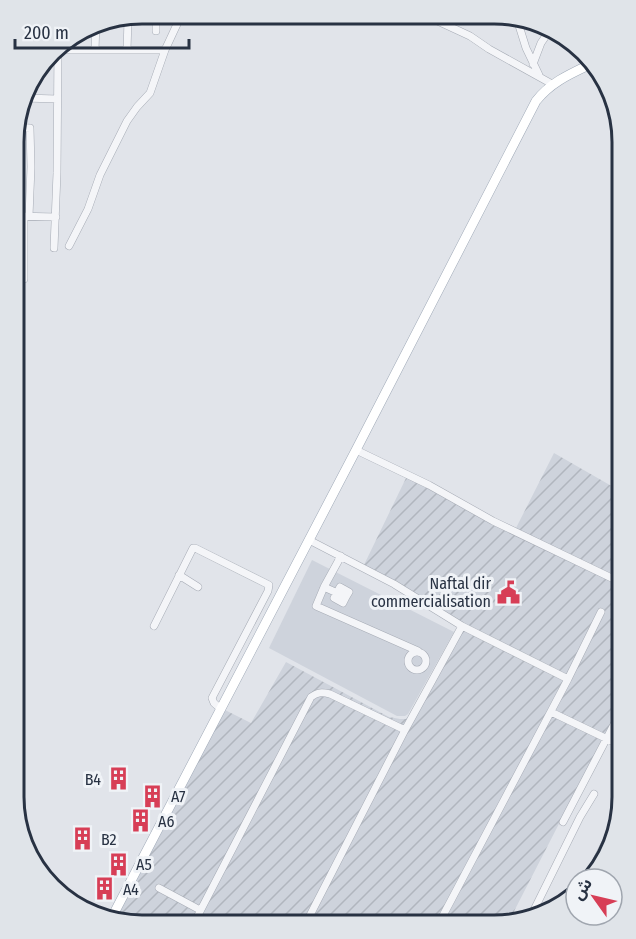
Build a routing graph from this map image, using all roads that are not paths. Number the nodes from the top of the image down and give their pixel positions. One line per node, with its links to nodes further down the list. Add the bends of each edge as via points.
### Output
1 (156, 24): 6 (street)
2 (177, 24): 12 (street)
3 (446, 24): 16 (street)
4 (128, 25): 11 (street)
5 (519, 27): 14 (street)
6 (156, 31)
7 (96, 34): 10 (street)
8 (546, 36): 14 (street)
9 (70, 48): 10 (street)
10 (95, 50): 11 (street)
11 (127, 50): 12 (street)
12 (165, 50): 23 (street, via 150,93 127,122)
13 (58, 58): 19 (street)
14 (533, 64): 16 (street)
15 (585, 67): 17 (main road)
16 (539, 76): 17 (street)
17 (552, 84): 26 (main road, via 536,101)
18 (32, 98): 19 (street)
19 (57, 99): 22 (street)
20 (25, 128): 21 (street, via 30,128 31,167)
21 (27, 216): 22 (street); 25 (street)
22 (56, 217): 24 (street)
23 (69, 246)
24 (54, 248)
25 (24, 279)
26 (356, 450): 27 (main road); 30 (street)
27 (309, 540): 28 (street); 39 (main road)
28 (341, 556): 32 (street); 36 (street)
29 (179, 575): 31 (street); 35 (street); 39 (street, via 195,548 268,585 212,699)
30 (612, 578)
31 (198, 587)
32 (324, 587): 33 (street, via 337,593 334,598 343,603); 37 (street, via 316,606)
33 (346, 597)
34 (601, 612): 38 (street)
35 (154, 626)
36 (462, 626): 38 (street); 42 (street)
37 (418, 651)
38 (568, 680): 40 (street)
39 (221, 709): 50 (main road)
40 (551, 712): 43 (street); 53 (street)
41 (612, 728): 43 (street)
42 (405, 730): 49 (street, via 330,694 321,692 311,697); 52 (street)
43 (607, 738): 44 (street); 46 (street)
44 (612, 741)
45 (594, 794): 48 (street)
46 (563, 822)
47 (159, 888): 49 (street)
48 (535, 908)
49 (201, 910): 51 (street)
50 (115, 912)
51 (198, 915)
52 (310, 915)
53 (443, 915)

